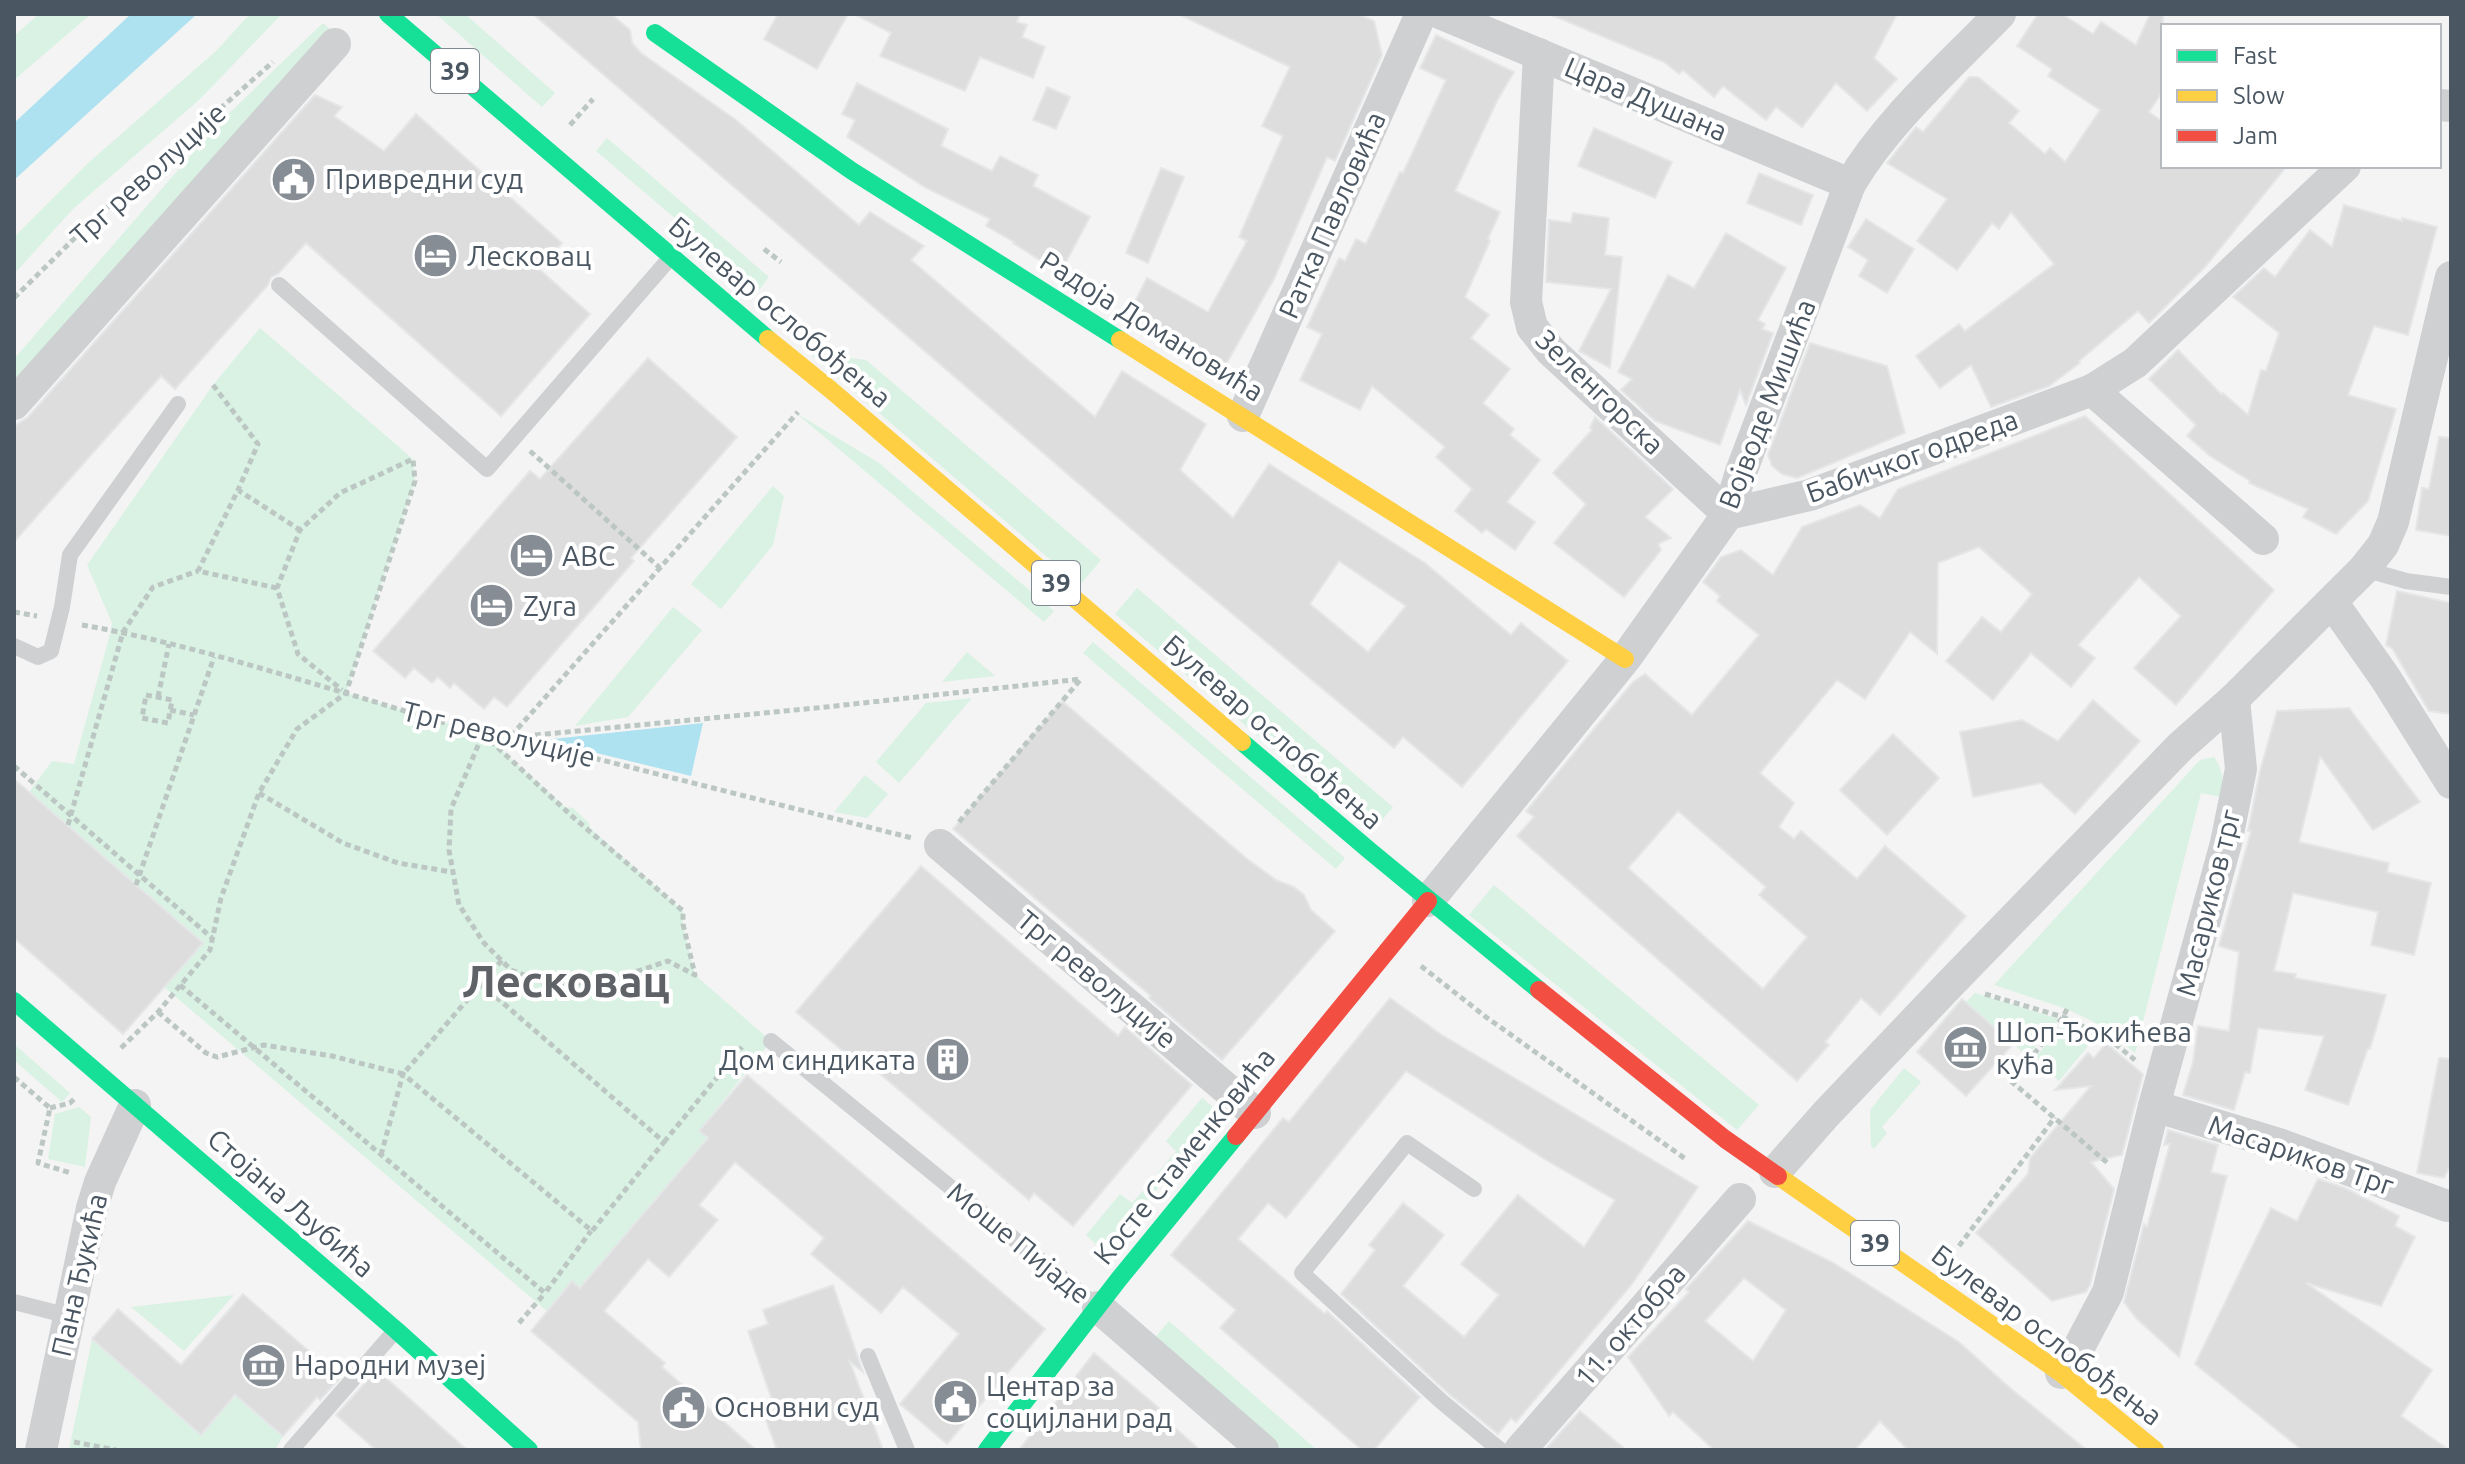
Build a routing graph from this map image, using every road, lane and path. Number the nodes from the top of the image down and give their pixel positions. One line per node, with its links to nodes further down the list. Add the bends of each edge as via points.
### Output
1 (388, 14): 14 (street, Булевар ослобођења / 39)
2 (1421, 14): 24 (street, Ратка Павловића)
3 (1442, 14): 8 (street, Цара Душана)
4 (2000, 14): 12 (street, Војводе Мишића, via 1889,129)
5 (655, 33): 24 (street, Радоја Домановића, via 852,171)
6 (335, 44): 22 (street)
7 (284, 53): 18 (path, Трг револуције, via 90,223)
8 (1539, 54): 12 (street, Цара Душана); 27 (street, Зеленгорска, via 1526,302 1532,327 1551,351)
9 (593, 99): 10 (path)
10 (564, 133)
11 (2343, 168): 21 (street, Бабичког одреда, via 2135,363)
12 (1850, 184): 27 (street, Војводе Мишића)
13 (764, 249): 15 (path)
14 (671, 257): 20 (street, Булевар ослобођења / 39); 25 (lane)
15 (781, 262)
16 (2451, 277): 31 (street, via 2393,522)
17 (279, 285): 25 (lane, via 487,469)
18 (14, 298)
19 (213, 385): 26 (path, via 258,444)
20 (831, 390): 30 (path, via 796,413); 59 (street, Булевар ослобођења / 39)
21 (2092, 390): 27 (street, Бабичког одреда, via 1810,495); 29 (street)
22 (14, 404)
23 (178, 404): 37 (lane, via 70,555)
24 (1243, 416): 42 (street, Радоја Домановића)
25 (514, 437): 30 (path)
26 (238, 490): 28 (path); 32 (path)
27 (1728, 514): 42 (street, Војводе Мишића)
28 (300, 530): 34 (path); 43 (path, via 340,493 413,459 415,481)
29 (2263, 539)
30 (660, 568): 49 (path)
31 (2364, 569): 33 (lane); 35 (street)
32 (198, 571): 34 (path); 38 (path, via 153,587)
33 (2451, 587)
34 (277, 588): 43 (path, via 298,654)
35 (2332, 602): 45 (street); 51 (street)
36 (14, 612): 37 (path, Трг револуције)
37 (59, 621): 38 (path, Трг револуције); 40 (lane, via 51,651 38,657)
38 (123, 632): 39 (path, Трг револуције); 53 (path)
39 (169, 644): 41 (path, Трг револуције); 44 (path)
40 (14, 646)
41 (214, 657): 43 (path, Трг револуције); 47 (path)
42 (1625, 659): 59 (street, Војводе Мишића)
43 (346, 693): 48 (path, Трг револуције); 52 (path, via 297,729)
44 (158, 697): 46 (path, via 172,700); 46 (path, via 146,695 142,718 168,723)
45 (2234, 699): 62 (street, via 2181,746); 75 (street, Масариков трг, via 2241,769)
46 (170, 710): 47 (path)
47 (194, 715): 57 (path)
48 (483, 734): 49 (path, Трг револуције); 56 (path, via 451,809); 61 (path, via 683,911 695,975 668,961 602,983 545,983 511,970)
49 (510, 737): 55 (path, Трг револуције); 55 (path, via 1081,679)
50 (14, 766): 53 (path)
51 (2451, 783)
52 (259, 793): 56 (path, via 343,843 398,863); 60 (path)
53 (71, 815): 54 (path); 57 (path)
54 (68, 825)
55 (940, 845): 80 (street, Трг револуције)
56 (452, 872): 61 (path, via 459,905)
57 (140, 873): 58 (path); 60 (path)
58 (136, 885)
59 (1428, 901): 80 (street, Косте Стаменковића); 85 (street, Булевар ослобођења / 39, via 1725,1139)
60 (212, 938): 64 (path, via 210,950)
61 (502, 960): 63 (path)
62 (1955, 978): 68 (path, via 1972,990); 85 (street)
63 (481, 984): 73 (path); 82 (path)
64 (180, 985): 67 (path); 71 (path)
65 (14, 1001): 72 (street, Стојана Љубића)
66 (2067, 1009): 68 (path)
67 (158, 1012): 71 (path, via 206,1053 217,1057); 72 (path)
68 (2063, 1017): 75 (path, via 2109,1039); 81 (path, via 2012,1082)
69 (771, 1041): 94 (lane, Моше Пијаде)
70 (742, 1047): 82 (path)
71 (253, 1048): 73 (path, via 264,1045 332,1056); 83 (path)
72 (96, 1071): 78 (street, Стојана Љубића)
73 (403, 1074): 83 (path); 90 (path)
74 (14, 1077): 79 (path)
75 (2158, 1093): 86 (street, Масариков трг); 89 (street, Масариков Трг)
76 (81, 1102): 79 (path)
77 (70, 1103): 79 (path)
78 (135, 1105): 95 (street, Пана Ђукића, via 100,1182); 97 (street, Стојана Љубића)
79 (50, 1110): 84 (path)
80 (1255, 1113): 94 (street, Косте Стаменковића)
81 (2055, 1117): 86 (path); 91 (path)
82 (664, 1142): 90 (path)
83 (381, 1155): 92 (path)
84 (38, 1163)
85 (1775, 1172): 99 (street, Булевар ослобођења / 39)
86 (2135, 1186): 99 (street, Масариков трг, via 2108,1292)
87 (1474, 1189): 107 (lane, via 1407,1143 1302,1273)
88 (1740, 1199): 108 (street, 11. октобра)
89 (2447, 1206)
90 (592, 1231): 92 (path)
91 (1959, 1246)
92 (545, 1293): 96 (path)
93 (14, 1302): 95 (lane)
94 (1098, 1307): 105 (street, Косте Стаменковића); 106 (street, Моше Пијаде)
95 (69, 1316): 100 (street, Пана Ђукића)
96 (519, 1323)
97 (396, 1330): 102 (lane); 103 (street, Стојана Љубића)
98 (868, 1356): 104 (lane)
99 (2061, 1373): 109 (street, Булевар ослобођења / 39)
100 (42, 1443): 101 (path)
101 (116, 1450)
102 (291, 1450)
103 (529, 1450)
104 (907, 1450)
105 (987, 1450)
106 (1263, 1450)
107 (1500, 1450)
108 (1520, 1450)
109 (2155, 1450)

